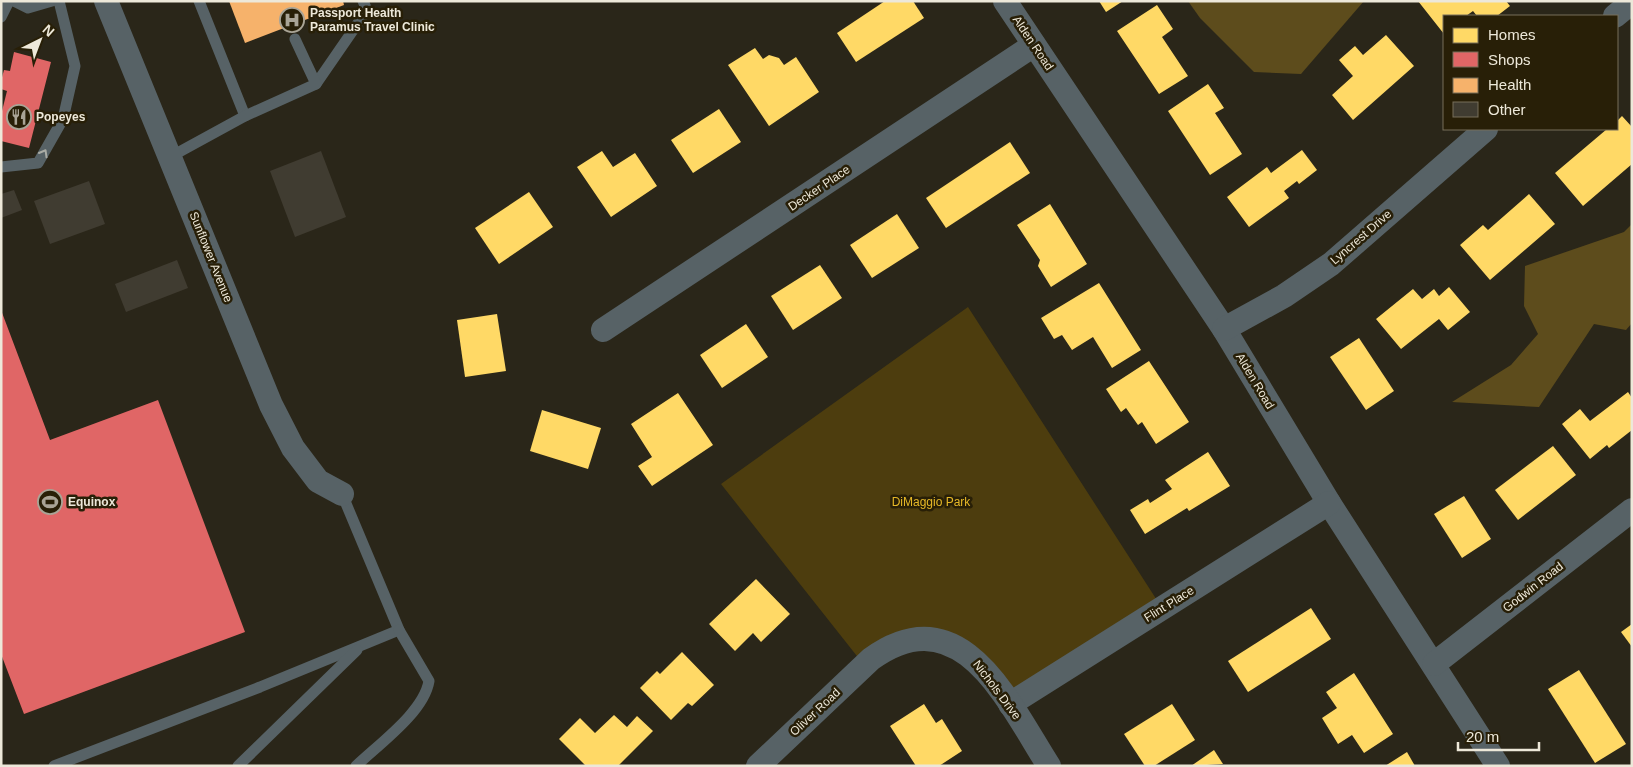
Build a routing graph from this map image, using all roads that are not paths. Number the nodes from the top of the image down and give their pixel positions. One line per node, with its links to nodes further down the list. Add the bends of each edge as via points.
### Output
1 (8, 1): 11 (lane)
2 (14, 1): 3 (lane, via 28,8)
3 (52, 1)
4 (59, 1): 18 (lane, one-way to 4, via 38,163 63,119 74,66)
5 (106, 1): 17 (street, Sunflower Avenue)
6 (199, 1): 15 (lane)
7 (363, 1): 14 (lane, via 367,10)
8 (1005, 1): 13 (street, Alden Road)
9 (1632, 2): 10 (street)
10 (1616, 15)
11 (1, 17)
12 (295, 39): 14 (lane)
13 (1034, 45): 19 (street, Alden Road); 20 (street, Decker Place)
14 (316, 84): 15 (lane)
15 (245, 116): 17 (lane)
16 (1485, 130): 19 (street, Lyncrest Drive, via 1331,264 1284,296)
17 (170, 157): 21 (street, Sunflower Avenue, via 271,405 293,448 318,481)
18 (1, 167)
19 (1224, 329): 22 (street, Alden Road)
20 (603, 330)
21 (342, 494): 24 (lane)
22 (1329, 503): 27 (street, Alden Road); 28 (street, Flint Place)
23 (1632, 510): 27 (street, Godwin Road)
24 (399, 630): 25 (lane); 31 (lane, via 429,681 427,691 419,706)
25 (362, 645): 29 (lane); 30 (lane)
26 (871, 659): 28 (street, Nichols Drive, via 888,647 910,639 936,639 958,647 977,661); 32 (street, Oliver Road)
27 (1434, 664): 34 (street, Alden Road)
28 (1010, 704): 33 (street, Nichols Drive)
29 (54, 766)
30 (238, 766)
31 (356, 766)
32 (758, 766)
33 (1049, 766)
34 (1498, 766)

